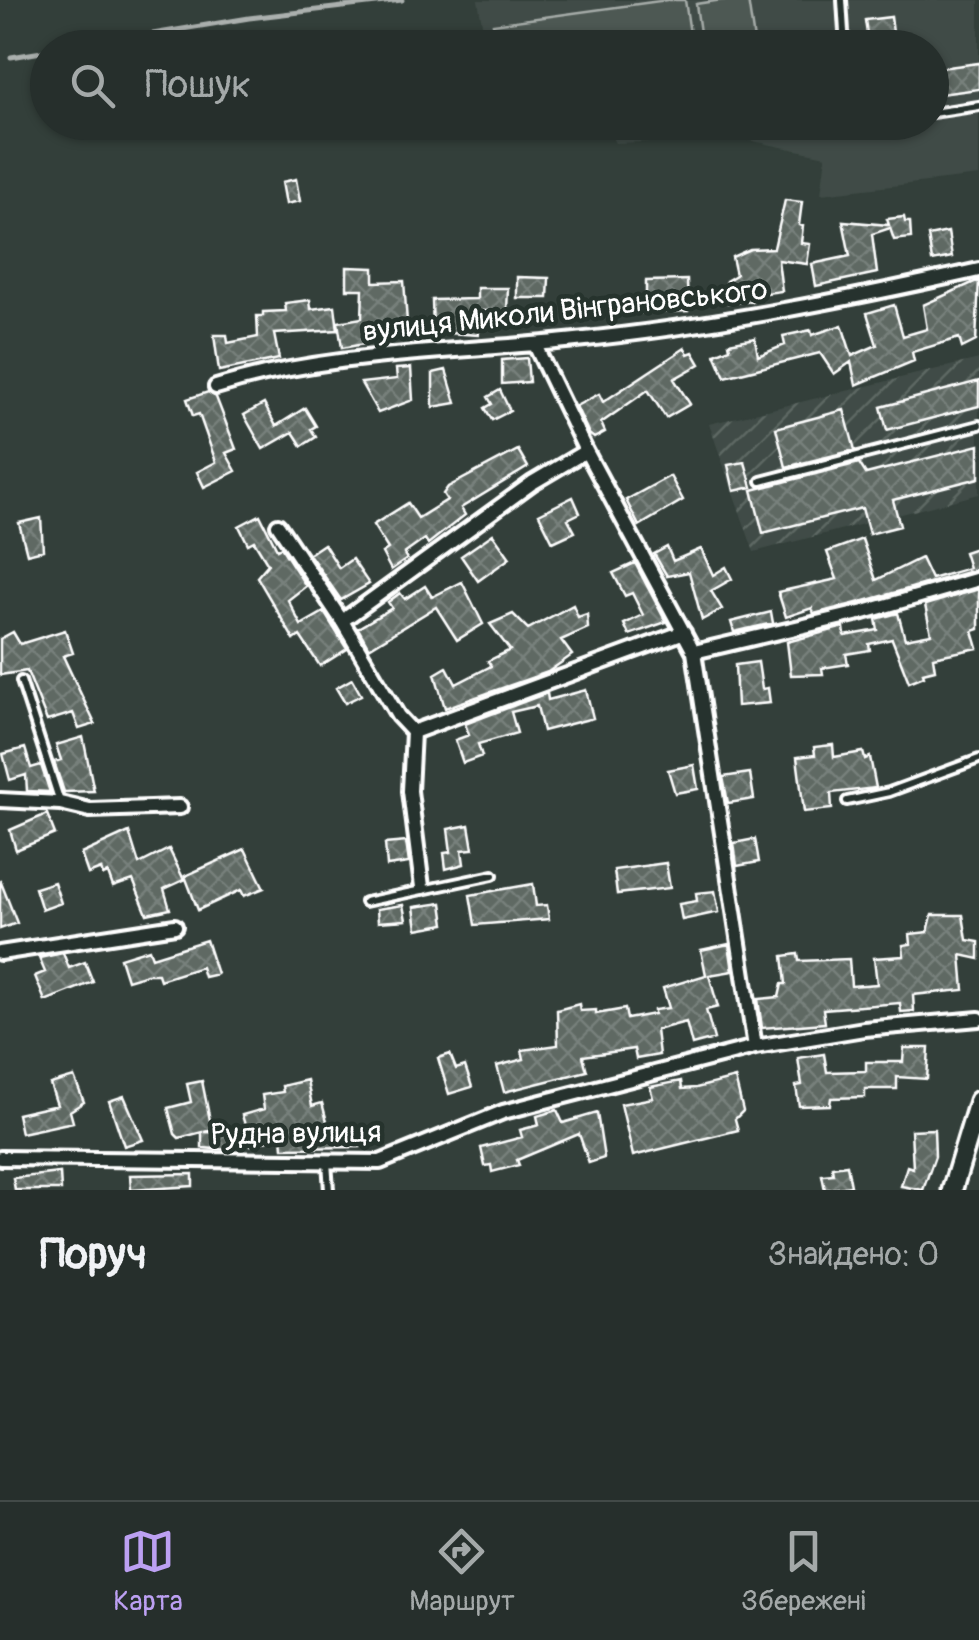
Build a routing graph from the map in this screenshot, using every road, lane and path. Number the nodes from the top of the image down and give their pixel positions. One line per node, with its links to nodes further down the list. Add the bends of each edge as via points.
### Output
1 (842, 0): 2 (lane)
2 (844, 30)
3 (979, 106): 4 (lane)
4 (949, 110)
5 (979, 270): 6 (street, вулиця Миколи Вінграновського, via 808,308)
6 (536, 344): 7 (street, вулиця Миколи Вінграновського, via 350,359); 9 (street)
7 (216, 387)
8 (979, 425): 10 (lane)
9 (586, 451): 13 (street); 14 (street)
10 (761, 481)
11 (278, 525): 13 (street)
12 (979, 579): 15 (street)
13 (342, 621): 17 (street)
14 (684, 632): 15 (street); 17 (street)
15 (694, 652): 29 (street)
16 (21, 681): 21 (lane)
17 (413, 732): 24 (street, via 410,791)
18 (979, 760): 20 (lane)
19 (0, 800): 21 (street)
20 (847, 800)
21 (60, 803): 22 (street, via 90,810)
22 (180, 807)
23 (493, 875): 24 (lane)
24 (422, 887): 25 (lane)
25 (365, 902)
26 (175, 926): 27 (street)
27 (0, 953)
28 (979, 1019): 29 (street, Рудна вулиця)
29 (755, 1047): 33 (street, Рудна вулиця, via 503,1112 380,1162)
30 (979, 1101): 31 (street)
31 (976, 1122): 35 (street)
32 (0, 1158): 33 (street, Рудна вулиця)
33 (327, 1162): 34 (lane)
34 (329, 1190)
35 (952, 1190)

